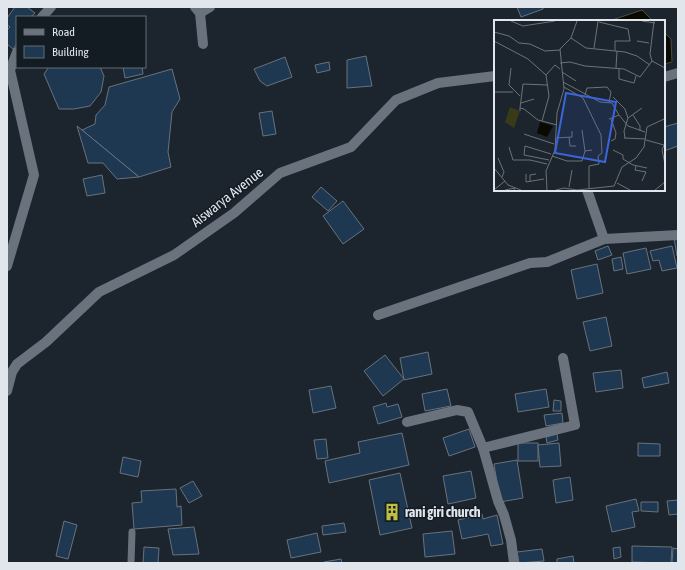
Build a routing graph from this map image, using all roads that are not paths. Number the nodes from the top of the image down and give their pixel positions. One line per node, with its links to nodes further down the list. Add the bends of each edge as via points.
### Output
1 (51, 7): 4 (street)
2 (210, 7): 3 (street)
3 (197, 10): 5 (street)
4 (43, 16)
5 (203, 44)
6 (16, 54): 7 (street)
7 (9, 70): 14 (street, via 34,175)
8 (678, 73): 10 (street)
9 (494, 76): 17 (street, Aiswarya Avenue, via 438,83 396,100 351,147 280,173 234,213 174,255 99,292 46,342 17,364)
10 (665, 77)
11 (587, 191): 13 (street)
12 (678, 235): 13 (street)
13 (604, 239): 15 (street, via 547,262 530,263)
14 (7, 266)
15 (378, 315)
16 (563, 358): 19 (street, via 575,425)
17 (7, 391)
18 (407, 422): 19 (street, via 457,410 468,412)
19 (483, 448): 22 (street, via 511,540)
20 (132, 532): 21 (lane)
21 (131, 563)
22 (514, 563)

